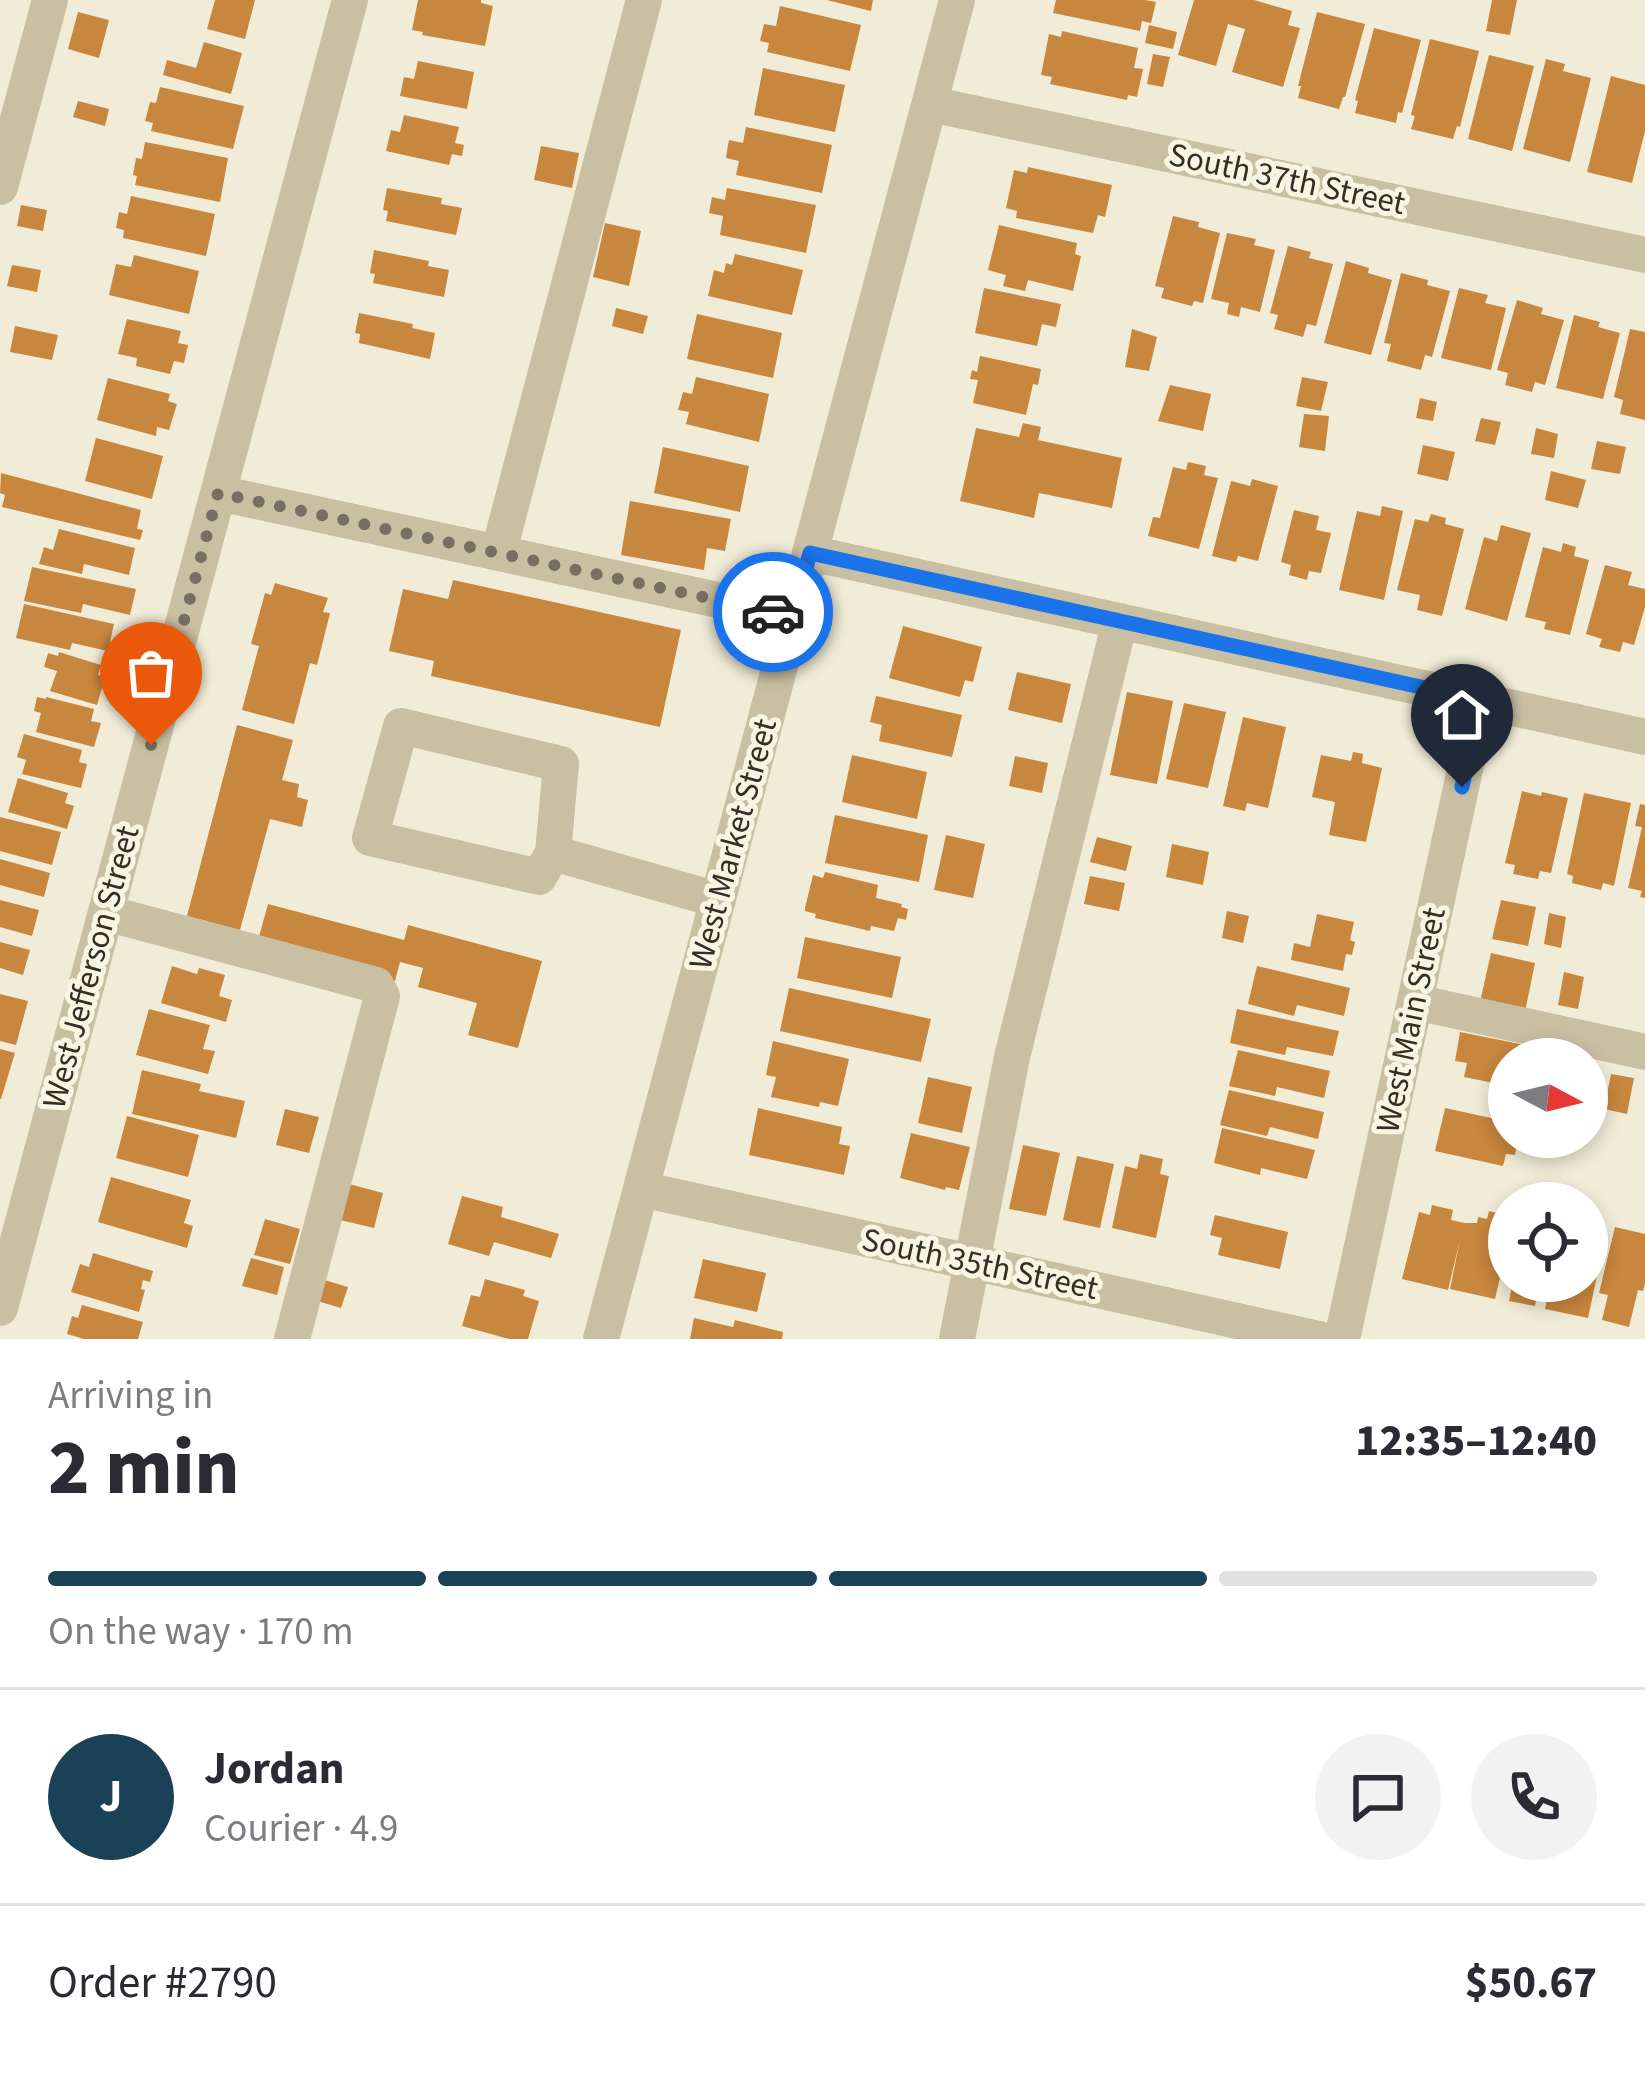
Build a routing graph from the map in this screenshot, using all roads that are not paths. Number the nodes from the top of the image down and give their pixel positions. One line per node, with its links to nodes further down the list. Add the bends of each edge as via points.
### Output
1 (50, 0): 6 (street)
2 (350, 0): 8 (street, West Jefferson Street)
3 (644, 0): 9 (street)
4 (957, 0): 5 (street, West Market Street)
5 (930, 104): 7 (street, South 37th Street); 10 (street, West Market Street)
6 (0, 187)
7 (1645, 255)
8 (218, 493): 9 (street); 17 (street, West Jefferson Street)
9 (499, 551): 11 (street)
10 (810, 553): 11 (street, West Market Street); 12 (street)
11 (793, 616): 16 (street, West Market Street)
12 (1120, 621): 13 (street); 21 (street, via 1012,1057)
13 (1480, 700): 14 (street); 18 (street, West Main Street)
14 (1645, 737)
15 (554, 853): 15 (street, via 561,764 401,726 370,838 539,877); 16 (street)
16 (718, 900): 20 (street, West Market Street)
17 (106, 913): 22 (street, West Jefferson Street); 23 (street, via 376,985 382,996)
18 (1415, 1002): 19 (street); 27 (street, West Main Street)
19 (1645, 1052)
20 (641, 1189): 21 (street, South 35th Street); 24 (street, West Market Street)
21 (971, 1262): 25 (street); 26 (street, South 35th Street)
22 (0, 1308)
23 (292, 1339)
24 (601, 1339)
25 (957, 1339)
26 (1319, 1339)
27 (1342, 1339)

